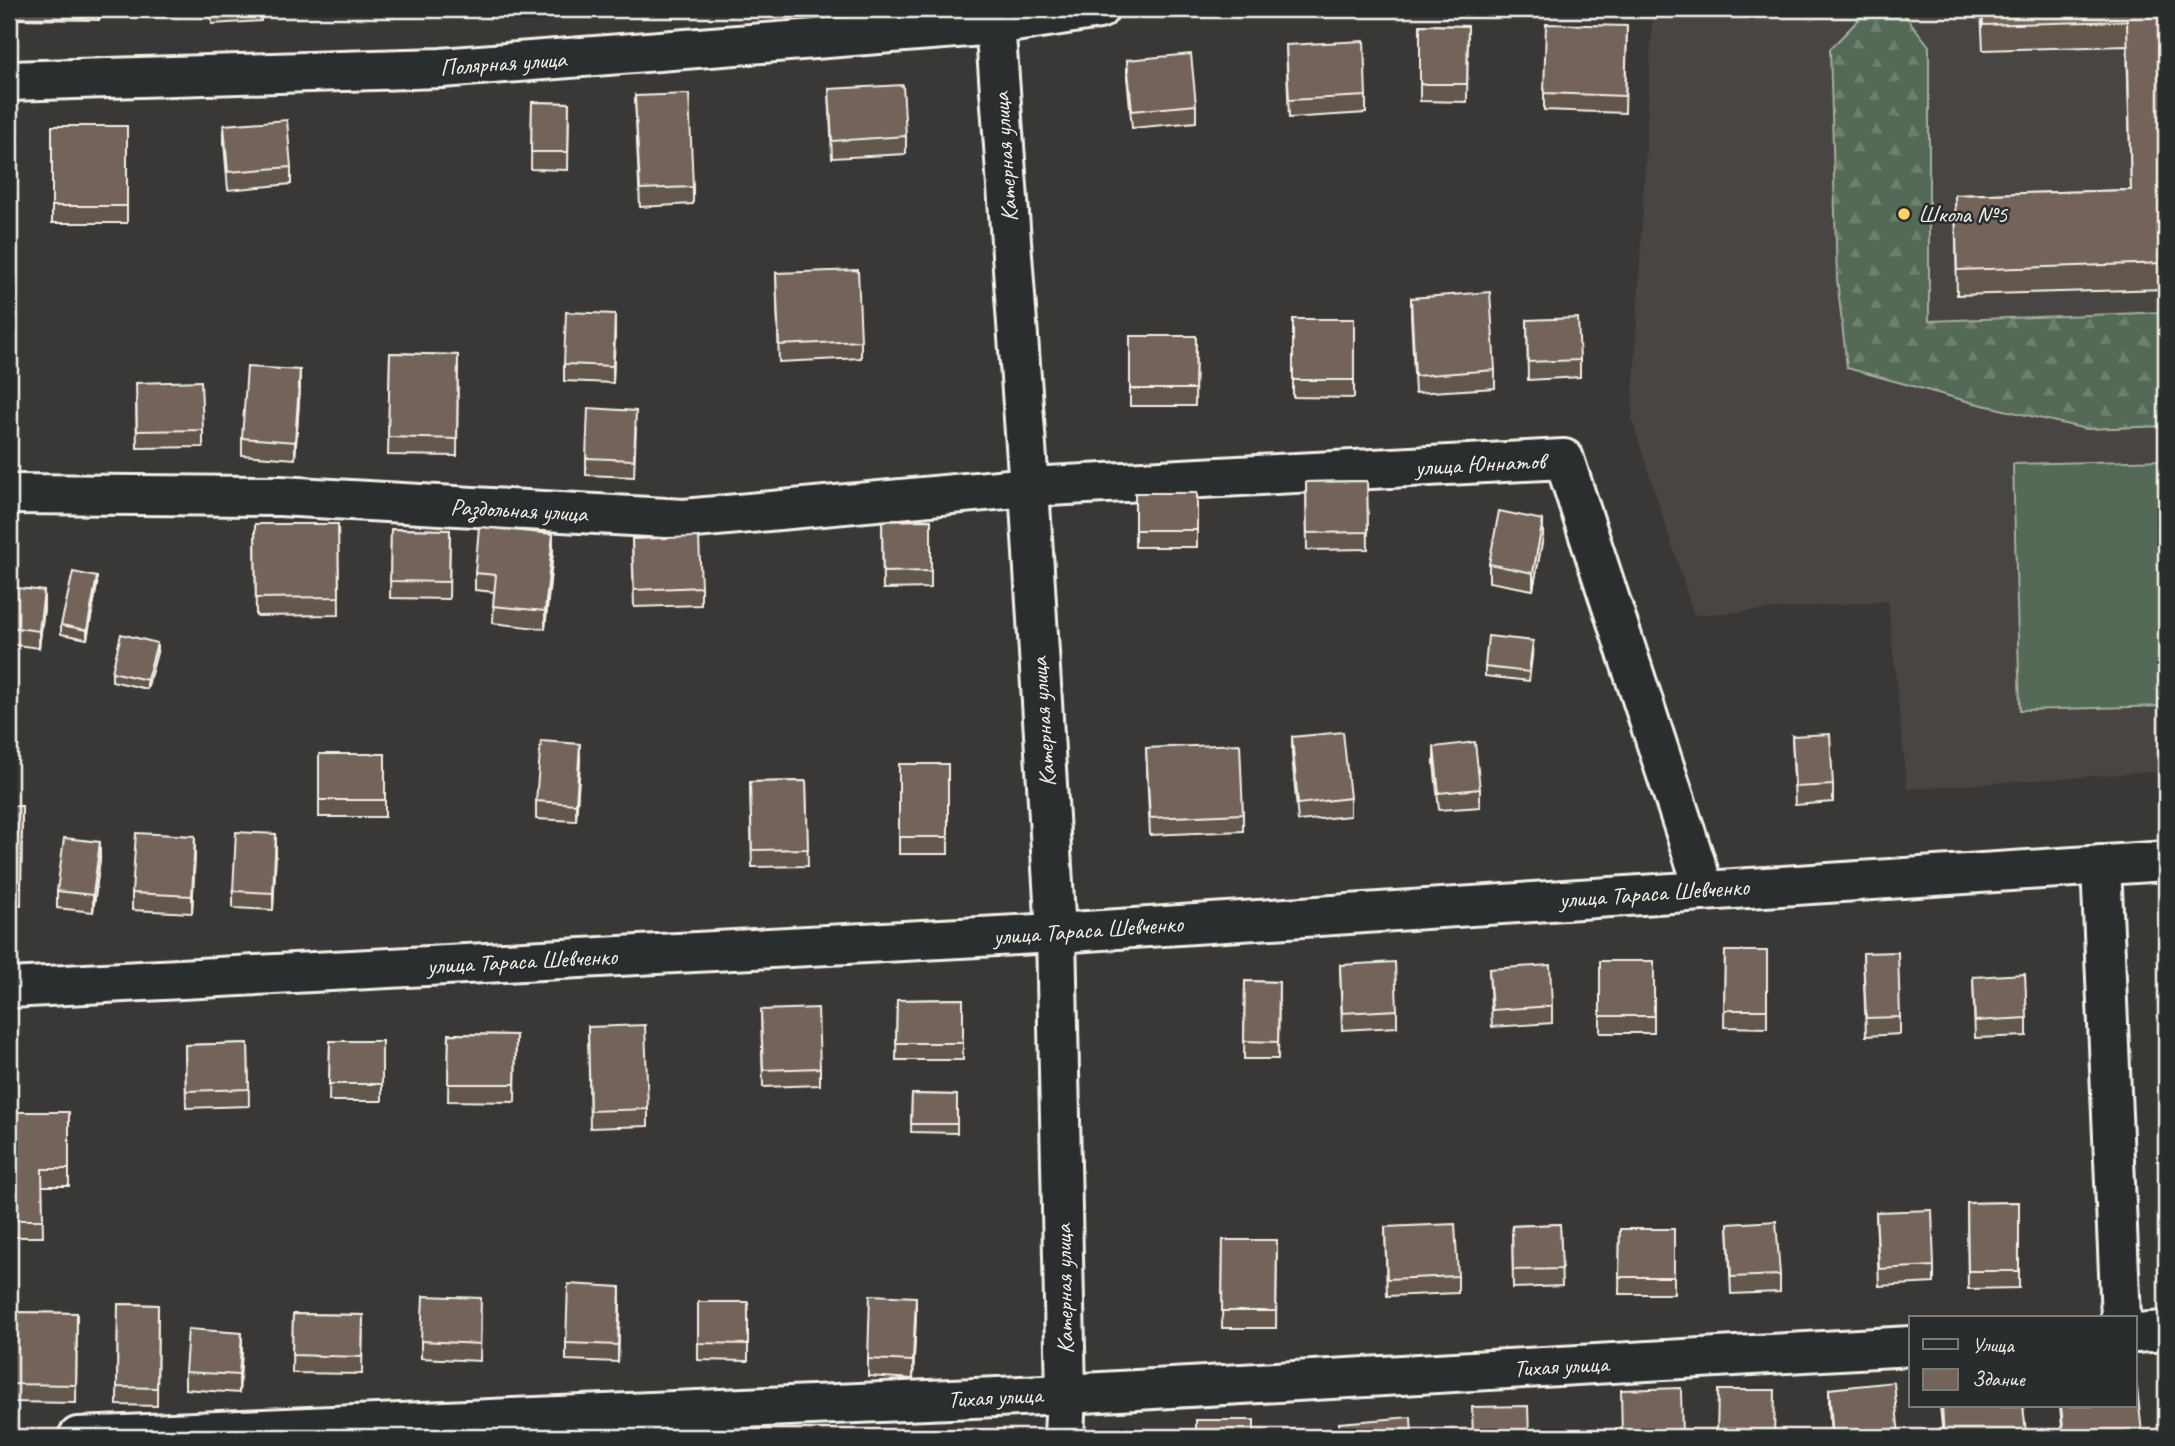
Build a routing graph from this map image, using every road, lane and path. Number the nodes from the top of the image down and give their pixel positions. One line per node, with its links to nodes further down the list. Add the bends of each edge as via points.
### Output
1 (1099, 9): 2 (street)
2 (995, 17): 3 (street, Полярная улица, via 441,68); 4 (street, Катерная улица)
3 (9, 81)
4 (1029, 487): 5 (street, Раздольная улица, via 684,519 279,496); 8 (street, улица Юннатов, via 1564,459); 9 (street, Катерная улица)
5 (9, 494)
6 (2166, 861): 7 (street, улица Тараса Шевченко)
7 (2101, 864): 8 (street, улица Тараса Шевченко); 11 (street)
8 (1704, 890): 9 (street, улица Тараса Шевченко)
9 (1056, 933): 10 (street, улица Тараса Шевченко); 15 (street, Катерная улица)
10 (9, 988)
11 (2121, 1316)
12 (2166, 1331): 13 (street)
13 (2136, 1333)
14 (1909, 1346): 15 (street, Тихая улица)
15 (1066, 1394): 16 (street, Тихая улица); 17 (street, Катерная улица)
16 (78, 1437)
17 (1064, 1437)

